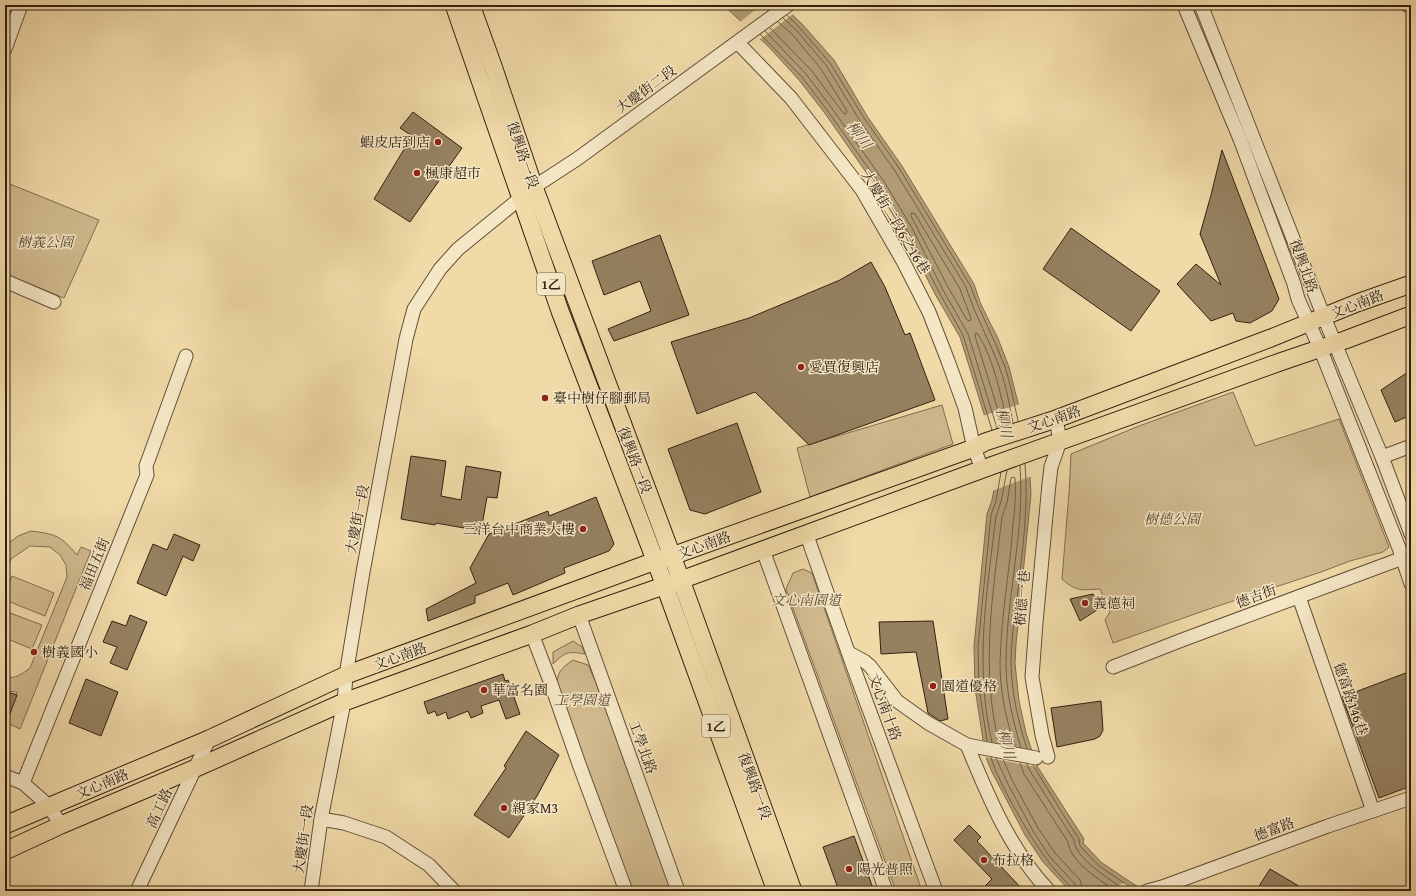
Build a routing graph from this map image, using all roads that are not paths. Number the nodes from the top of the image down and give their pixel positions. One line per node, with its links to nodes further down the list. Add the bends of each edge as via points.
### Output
1 (21, 5): 10 (street)
2 (454, 5): 11 (main road, 復興路一段 / 1乙)
3 (471, 5): 11 (main road, 復興路一段 / 1乙, via 493,66)
4 (788, 5): 9 (street, 大慶街二段)
5 (1184, 5): 16 (street, 復興北路, via 1240,139 1298,299)
6 (1200, 5): 16 (street, 復興北路)
7 (1407, 5): 8 (street)
8 (1411, 6)
9 (740, 41): 11 (street, 大慶街二段, via 577,159); 21 (street, 大慶街二段6之16巷, via 791,98 862,190 875,211 929,312)
10 (5, 48)
11 (527, 191): 28 (main road, 復興路一段 / 1乙); 30 (main road, 復興路一段 / 1乙, via 560,311); 38 (street, 大慶街一段, via 458,249 440,269 414,309 406,339)
12 (5, 281): 14 (street)
13 (1411, 284): 16 (main road, 文心南路)
14 (54, 302)
15 (1411, 315): 17 (main road, 文心南路)
16 (1316, 320): 17 (street, 復興北路); 19 (main road, 文心南路)
17 (1327, 345): 20 (main road, 文心南路); 23 (street, 復興北路); 29 (street, 復興北路)
18 (186, 356): 44 (street, 福田五街, via 146,466 147,475)
19 (1056, 419): 20 (street); 21 (main road, 文心南路)
20 (1060, 441): 24 (main road, 文心南路); 41 (street, 樹德一巷, via 1051,467 1032,677 1042,735 1042,758)
21 (980, 445): 24 (street, 大慶街二段6之16巷); 28 (main road, 文心南路)
22 (1411, 446): 23 (street)
23 (1382, 457): 26 (street, 復興北路)
24 (986, 468): 25 (main road, 文心南路)
25 (806, 534): 27 (main road, 文心南路); 36 (street, 文心南十路)
26 (1411, 534)
27 (763, 550): 31 (main road, 文心南路); 59 (street)
28 (672, 556): 30 (main road, 文心南路); 31 (main road, 復興路一段 / 1乙)
29 (1407, 557): 32 (street, 復興北路); 33 (street, 德吉街)
30 (655, 561): 31 (main road, 復興路一段 / 1乙); 38 (main road, 文心南路)
31 (673, 583): 34 (main road, 文心南路); 57 (main road, 復興路一段 / 1乙); 58 (main road, 復興路一段 / 1乙)
32 (1411, 584)
33 (1299, 597): 37 (street, 德吉街); 47 (street, 德富路146巷)
34 (579, 615): 35 (main road, 文心南路); 56 (street, 工學北路)
35 (532, 634): 39 (main road, 文心南路); 55 (street)
36 (849, 653): 41 (street, via 870,666 896,701 922,720); 60 (street, 文心南十路)
37 (1113, 667)
38 (346, 676): 39 (street, 大慶街一段); 40 (main road, 文心南路)
39 (344, 702): 42 (main road, 文心南路); 48 (street, 大慶街一段)
40 (210, 739): 42 (street, 高工路); 46 (main road, 文心南路)
41 (973, 746): 61 (street, via 991,802 1025,863)
42 (196, 768): 50 (main road, 文心南路); 52 (street, 高工路)
43 (5, 776): 44 (street)
44 (23, 783): 46 (street)
45 (1411, 798): 47 (street, 德富路)
46 (48, 806): 49 (main road, 文心南路); 50 (street)
47 (1373, 811): 62 (street, 德富路)
48 (321, 819): 53 (street, 大慶街一段); 54 (street, via 344,823 386,837 429,865)
49 (5, 825)
50 (61, 825): 51 (main road, 文心南路)
51 (5, 851)
52 (137, 891)
53 (312, 891)
54 (454, 891)
55 (626, 891)
56 (678, 891)
57 (776, 891)
58 (793, 891)
59 (886, 891)
60 (936, 891)
61 (1049, 891)
62 (1148, 891)

